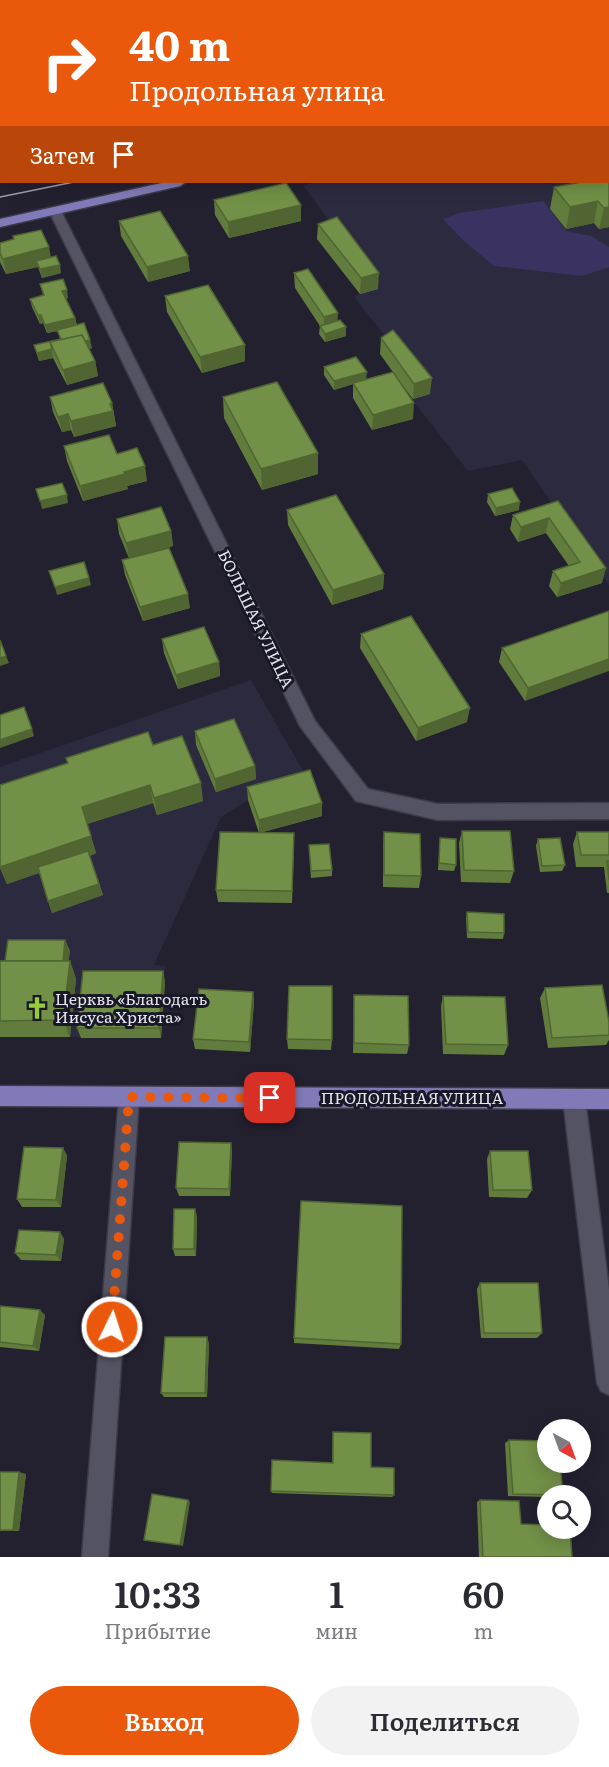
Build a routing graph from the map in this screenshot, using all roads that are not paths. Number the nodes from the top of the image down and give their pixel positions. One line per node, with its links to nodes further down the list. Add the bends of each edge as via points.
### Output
1 (176, 183): 2 (main road)
2 (55, 211): 3 (main road); 4 (street, БОЛЬШАЯ УЛИЦА, via 309,726 362,796 438,812)
3 (0, 223)
4 (609, 811)
5 (0, 1096): 6 (main road, ПРОДОЛЬНАЯ УЛИЦА)
6 (129, 1097): 7 (main road, ПРОДОЛЬНАЯ УЛИЦА); 10 (street)
7 (574, 1099): 8 (main road, ПРОДОЛЬНАЯ УЛИЦА); 9 (street)
8 (609, 1099)
9 (609, 1383)
10 (95, 1557)

